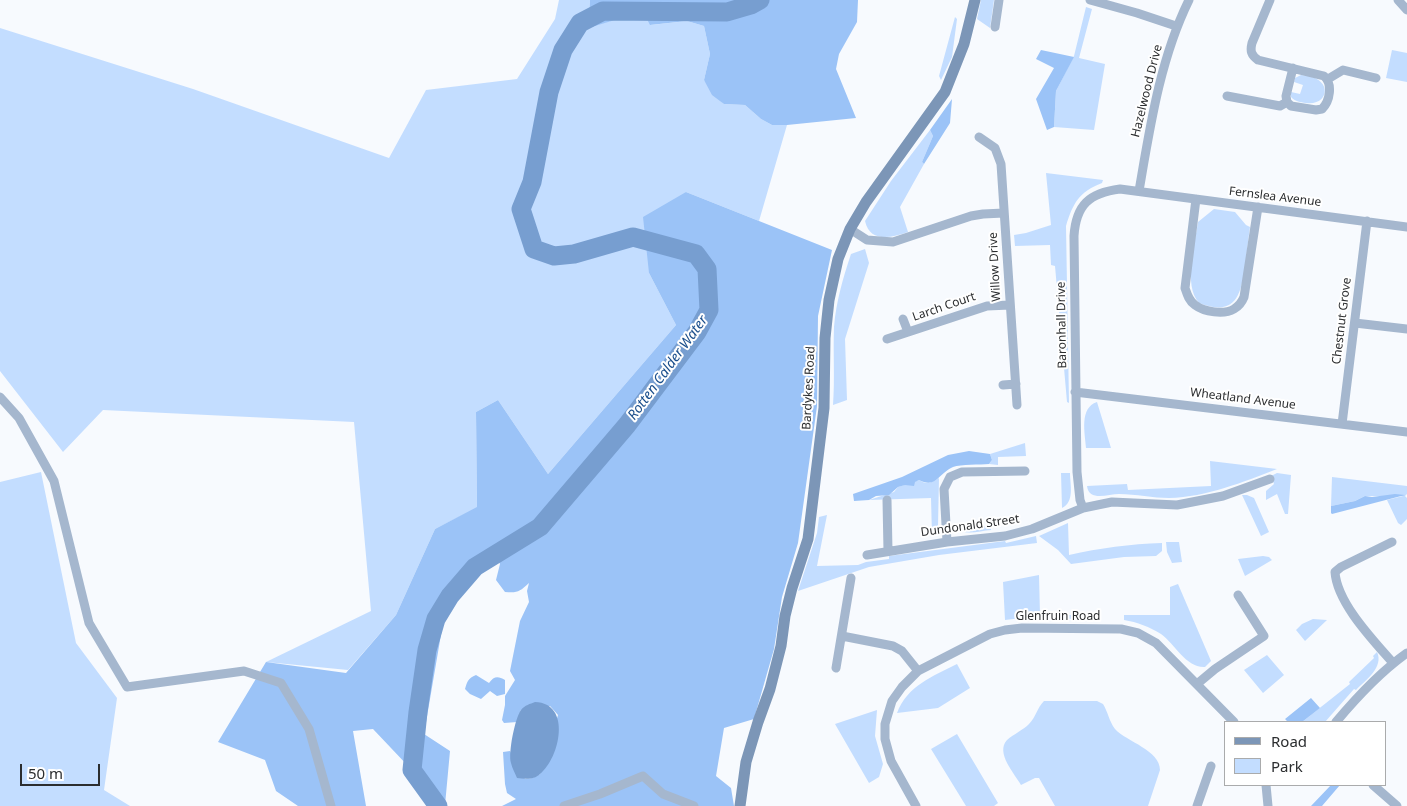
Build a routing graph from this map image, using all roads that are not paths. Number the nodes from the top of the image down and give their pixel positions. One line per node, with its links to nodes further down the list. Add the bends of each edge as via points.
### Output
1 (974, 0): 24 (main road, Bardykes Road, via 964,44 945,92)
2 (1000, 0): 9 (street)
3 (1090, 0): 8 (street)
4 (1189, 0): 8 (street, Hazelwood Drive)
5 (1270, 0): 10 (street, via 1250,49 1252,55 1258,60)
6 (1398, 0): 7 (street)
7 (1407, 10)
8 (1176, 26): 18 (street, Hazelwood Drive, via 1149,132)
9 (995, 27)
10 (1293, 68): 12 (street); 14 (street)
11 (1376, 78): 12 (street, via 1343,70)
12 (1328, 79): 14 (street, via 1327,104 1322,109 1291,106)
13 (1227, 96): 14 (street, via 1280,106)
14 (1287, 102)
15 (979, 137): 17 (street)
16 (1004, 142): 17 (street)
17 (995, 148): 21 (street, Willow Drive, via 1001,164)
18 (1139, 192): 19 (street, Fernslea Avenue); 33 (street, Baronhall Drive, via 1120,189 1095,195 1086,201 1075,223)
19 (1196, 199): 20 (street, Fernslea Avenue); 20 (street, via 1185,288 1193,305 1213,311 1233,310 1244,297)
20 (1258, 207): 22 (street, Fernslea Avenue)
21 (1004, 213): 24 (street, via 971,216 893,242 867,240); 25 (street, Willow Drive)
22 (1366, 221): 23 (street, Fernslea Avenue); 27 (street, Chestnut Grove)
23 (1407, 227)
24 (850, 229): 62 (main road, Bardykes Road, via 838,259 829,298 824,408 808,539 792,588 770,689 746,762)
25 (1010, 305): 29 (street, Larch Court, via 987,306); 31 (street, Willow Drive)
26 (903, 320): 29 (street)
27 (1355, 323): 28 (street); 36 (street, Chestnut Grove)
28 (1407, 329)
29 (908, 332): 30 (street, Larch Court)
30 (887, 339)
31 (1016, 384): 32 (street); 35 (street, Willow Drive)
32 (1003, 385)
33 (1076, 392): 36 (street, Wheatland Avenue); 41 (street, Baronhall Drive, via 1078,472)
34 (0, 397): 59 (street, via 19,418 54,482 89,623 127,687 244,671 281,683 309,729)
35 (1017, 405)
36 (1342, 424): 37 (street, Wheatland Avenue)
37 (1407, 432)
38 (1025, 471): 42 (street, via 962,472 950,477 944,489)
39 (1270, 479): 41 (street, Dundonald Street, via 1223,496 1178,505 1112,502)
40 (887, 500): 44 (street)
41 (1083, 508): 42 (street, Dundonald Street, via 1018,533)
42 (947, 542): 44 (street, Dundonald Street)
43 (1392, 542): 50 (street, via 1341,567 1336,572 1336,580 1354,618)
44 (888, 551): 45 (street, Dundonald Street)
45 (866, 555)
46 (851, 578): 48 (street)
47 (1238, 595): 53 (street, via 1264,636 1215,668)
48 (842, 636): 51 (street); 52 (street, via 902,650)
49 (1407, 652): 50 (street)
50 (1393, 663): 55 (street)
51 (836, 668)
52 (918, 671): 53 (street, Glenfruin Road, via 990,634 1005,630 1121,629 1138,633 1156,643); 63 (street, Glenfruin Road, via 892,702 885,724 890,761)
53 (1197, 684): 54 (street, Glenfruin Road)
54 (1233, 721)
55 (1337, 721)
56 (1211, 766): 64 (street)
57 (1266, 786): 65 (street)
58 (1374, 786): 66 (street)
59 (331, 806)
60 (564, 806): 61 (street, via 643,776 663,794)
61 (694, 806)
62 (740, 806)
63 (916, 806)
64 (1197, 806)
65 (1268, 806)
66 (1397, 806)

